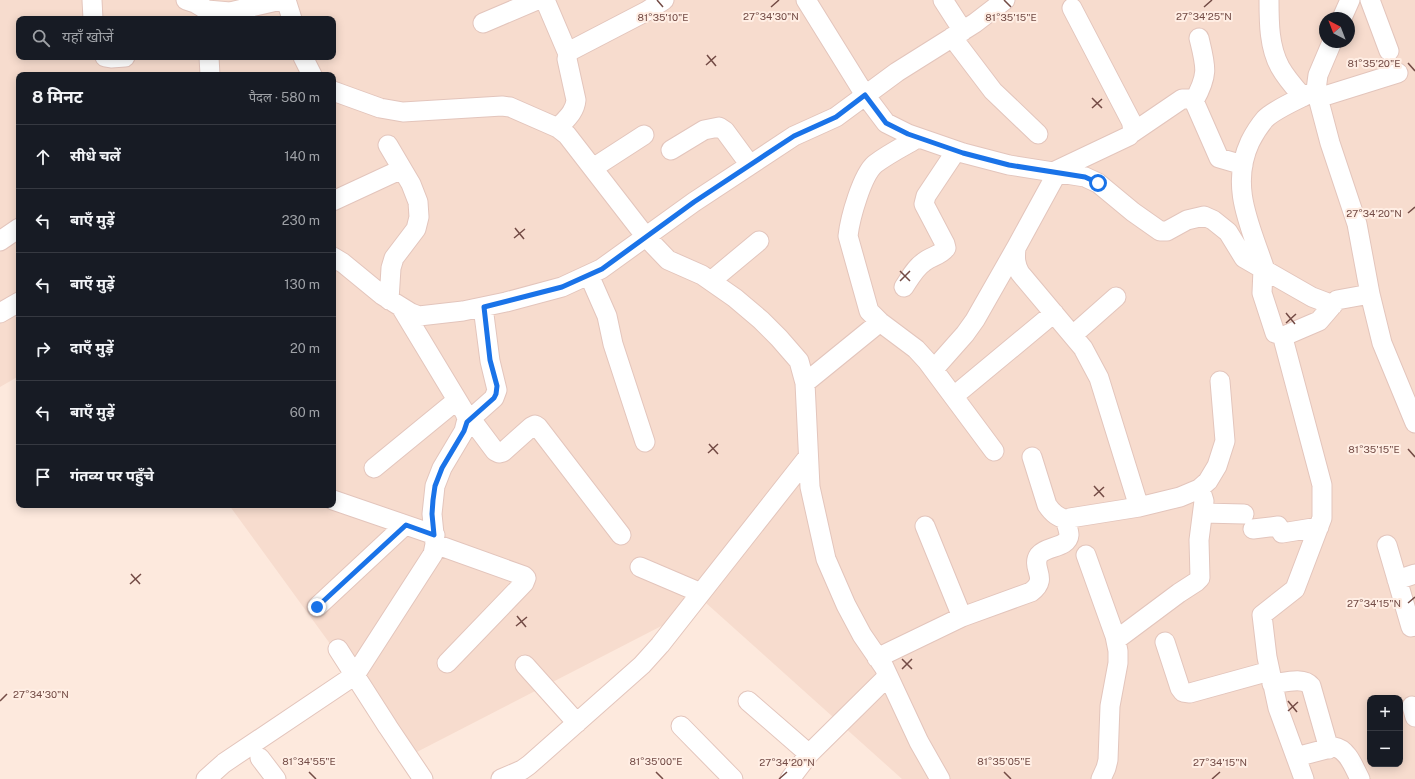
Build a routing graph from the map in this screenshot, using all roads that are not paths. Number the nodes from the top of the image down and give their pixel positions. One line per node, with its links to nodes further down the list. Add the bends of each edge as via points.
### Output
1 (92, 0): 18 (street)
2 (186, 0): 16 (street)
3 (281, 0): 14 (street)
4 (286, 0): 19 (street)
5 (537, 0): 20 (street)
6 (545, 0): 25 (street)
7 (664, 0): 25 (street)
8 (806, 0): 32 (street)
9 (943, 0): 21 (street)
10 (1006, 0): 21 (street)
11 (1269, 0): 33 (street, via 1269,27 1280,69)
12 (1350, 0): 17 (street)
13 (1370, 0): 24 (street)
14 (230, 6): 16 (street)
15 (1072, 8): 36 (street, via 1131,121)
16 (207, 10)
17 (1345, 12)
18 (93, 16)
19 (291, 16)
20 (483, 23)
21 (957, 34): 32 (street); 38 (street, via 993,91)
22 (1199, 38): 34 (street, via 1206,67 1204,80)
23 (1329, 48): 33 (street)
24 (1388, 51)
25 (568, 54): 35 (street, via 576,105 574,111)
26 (209, 60): 28 (street)
27 (304, 60): 29 (street)
28 (210, 72)
29 (310, 72)
30 (1398, 73): 33 (street)
31 (336, 92): 35 (street, via 380,108 403,112 510,107)
32 (865, 95): 39 (street, via 886,123); 43 (street, via 836,117 794,136)
33 (1312, 95): 44 (street, via 1277,111 1266,119 1246,151); 59 (street, via 1357,224)
34 (1194, 101): 36 (street, via 1182,99); 44 (street, via 1219,158)
35 (558, 128): 45 (street, via 567,135)
36 (1132, 132): 47 (street, via 1129,136)
37 (644, 134): 45 (street)
38 (1038, 134)
39 (918, 138): 42 (street); 65 (street, via 875,164 868,172 863,180 849,227 848,236 869,311)
40 (388, 145): 46 (street)
41 (671, 150): 43 (street, via 704,130 719,127 725,131)
42 (956, 151): 47 (street, via 1009,165); 58 (street, via 926,196 924,204 946,248 942,253 923,262)
43 (750, 165): 50 (street)
44 (1243, 165): 55 (street, via 1241,192 1244,207)
45 (593, 168): 50 (street)
46 (402, 169): 48 (street); 61 (street, via 418,202 419,218 416,229 394,258 391,268)
47 (1055, 173): 53 (street); 55 (street, via 1085,177 1098,183 1160,231 1167,231 1188,220 1204,216 1213,220 1228,232 1244,258)
48 (336, 199)
49 (16, 230): 51 (street)
50 (646, 237): 56 (street, via 602,269); 57 (street, via 668,260)
51 (0, 241)
52 (759, 241): 57 (street)
53 (1016, 248): 64 (street, via 1016,264 1020,273); 68 (street, via 975,320)
54 (336, 259): 61 (street)
55 (1264, 269): 62 (street, via 1312,297); 67 (street, via 1262,294 1275,332)
56 (589, 275): 63 (street, via 562,287); 75 (street, via 607,316 613,344)
57 (711, 281): 70 (street, via 735,298 779,338 799,361)
58 (904, 287)
59 (1370, 294): 62 (street, via 1337,300); 74 (street, via 1382,343)
60 (1116, 297): 66 (street)
61 (395, 303): 63 (street, via 419,316); 72 (street)
62 (1333, 305): 67 (street, via 1319,321)
63 (484, 307): 73 (street, via 490,360 497,390 494,398)
64 (1054, 313): 66 (street); 71 (street)
65 (880, 322): 68 (street, via 916,349); 70 (street)
66 (1073, 335): 82 (street, via 1100,378)
67 (1284, 336): 87 (street, via 1322,484 1322,518)
68 (934, 369): 71 (street)
69 (1220, 381): 80 (street, via 1225,441 1217,466 1208,481)
70 (805, 383): 77 (street)
71 (954, 396): 76 (street)
72 (457, 400): 73 (street); 79 (street)
73 (469, 421): 88 (street, via 498,453 503,452 531,427 538,426); 89 (street, via 442,468 435,486 432,514)
74 (1415, 423)
75 (645, 442)
76 (994, 451)
77 (808, 457): 94 (street); 101 (street, via 810,488 826,559 846,605)
78 (1032, 457): 84 (street, via 1047,505 1057,516)
79 (374, 468)
80 (1200, 488): 82 (street, via 1180,497); 83 (street, via 1204,501)
81 (336, 501): 85 (street)
82 (1139, 506): 84 (street)
83 (1203, 513): 87 (street, via 1278,526 1282,533); 98 (street, via 1199,540 1199,580)
84 (1067, 520): 96 (street, via 1069,534 1066,542 1041,553 1038,557 1040,578 1036,588)
85 (406, 525): 89 (street); 95 (street)
86 (925, 526): 96 (street)
87 (1319, 527): 106 (street, via 1295,589 1262,615)
88 (621, 534)
89 (435, 539): 102 (street, via 526,578); 104 (street, via 433,554)
90 (1387, 545): 93 (street)
91 (1086, 555): 98 (street)
92 (640, 567): 94 (street)
93 (1406, 577): 97 (street)
94 (701, 593): 108 (street, via 642,665)
95 (317, 607)
96 (962, 617): 101 (street)
97 (1411, 627)
98 (1116, 640): 121 (street, via 1118,664 1110,706 1108,760)
99 (1165, 642): 106 (street, via 1183,692 1190,693)
100 (338, 649): 104 (street)
101 (878, 658): 105 (street)
102 (447, 663)
103 (525, 665): 108 (street)
104 (355, 675): 114 (street, via 224,763); 116 (street)
105 (888, 676): 111 (street); 120 (street, via 919,742)
106 (1271, 678): 110 (street, via 1308,682); 112 (street, via 1282,722)
107 (748, 701): 111 (street)
108 (576, 723): 117 (street, via 529,765)
109 (681, 726): 118 (street)
110 (1329, 749): 112 (street); 123 (street, via 1334,747 1342,750)
111 (809, 754): 119 (street)
112 (1296, 757): 122 (street)
113 (260, 758): 115 (street)
114 (206, 779)
115 (276, 779)
116 (423, 779)
117 (501, 779)
118 (733, 779)
119 (790, 779)
120 (940, 779)
121 (1101, 779)
122 (1304, 779)
123 (1360, 779)

